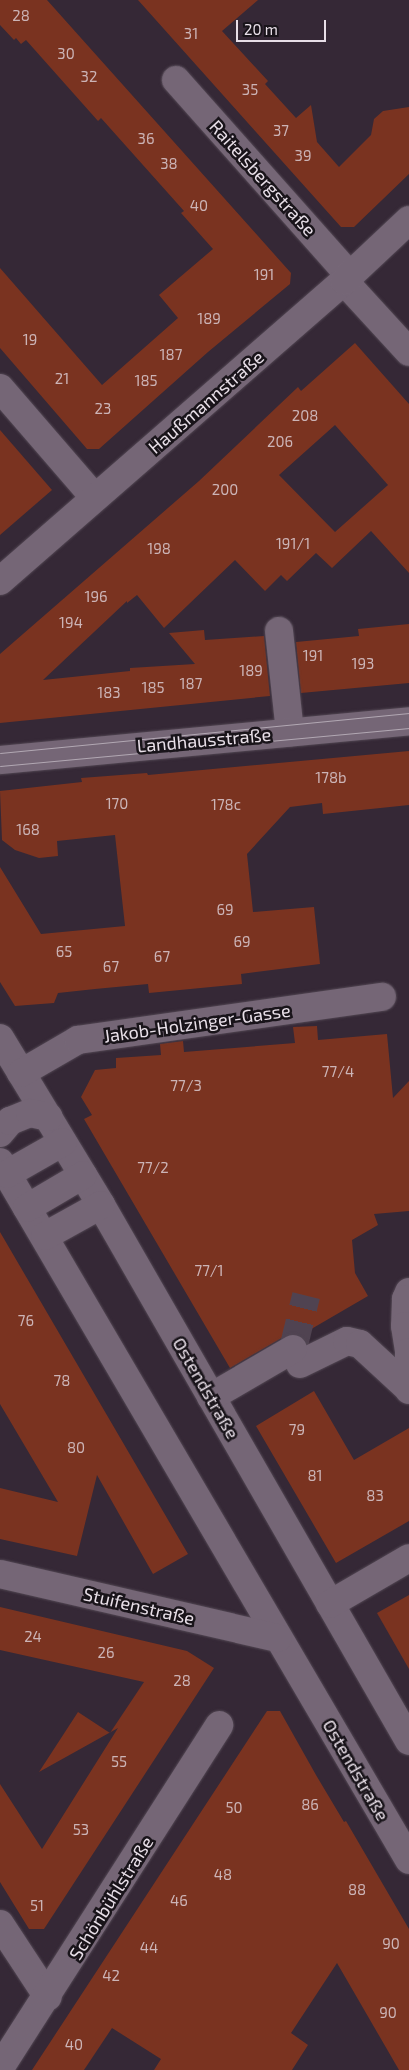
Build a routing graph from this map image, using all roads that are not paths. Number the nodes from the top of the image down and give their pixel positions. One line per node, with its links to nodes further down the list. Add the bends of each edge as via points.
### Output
1 (176, 80): 3 (street, Raitelsbergstraße)
2 (409, 220): 3 (street, Haußmannstraße)
3 (347, 279): 4 (street, Raitelsbergstraße); 6 (street, Haußmannstraße)
4 (409, 352)
5 (0, 388): 6 (street)
6 (96, 498): 7 (street, Haußmannstraße)
7 (0, 581)
8 (279, 631): 10 (street)
9 (409, 721): 10 (street, Landhausstraße)
10 (290, 732): 11 (street, Landhausstraße)
11 (0, 760)
12 (382, 997): 14 (street, Jakob-Holzinger-Gasse, via 78,1040)
13 (0, 1038): 14 (street, Ostendstraße)
14 (21, 1073): 15 (street, Ostendstraße)
15 (49, 1117): 16 (street, via 30,1113 10,1121); 17 (street, Ostendstraße)
16 (0, 1133)
17 (63, 1142): 18 (street); 19 (street, Ostendstraße)
18 (4, 1168): 21 (street, Ostendstraße)
19 (83, 1175): 20 (street, Ostendstraße); 21 (street)
20 (101, 1205): 22 (street); 25 (street, Ostendstraße)
21 (28, 1208): 22 (street, Ostendstraße)
22 (45, 1236): 29 (street, Ostendstraße)
23 (409, 1292): 24 (street, via 405,1326)
24 (409, 1389): 25 (street, via 360,1344 347,1341 297,1357)
25 (211, 1397): 28 (street, Ostendstraße)
26 (409, 1558): 28 (street)
27 (0, 1574): 29 (street, Stuifenstraße)
28 (330, 1604): 31 (street, Ostendstraße)
29 (278, 1638): 32 (street, Ostendstraße)
30 (219, 1725): 34 (street, Schönbühlstraße)
31 (409, 1741)
32 (409, 1860)
33 (0, 1924): 34 (street)
34 (48, 1997): 35 (street, Schönbühlstraße)
35 (0, 2068)

